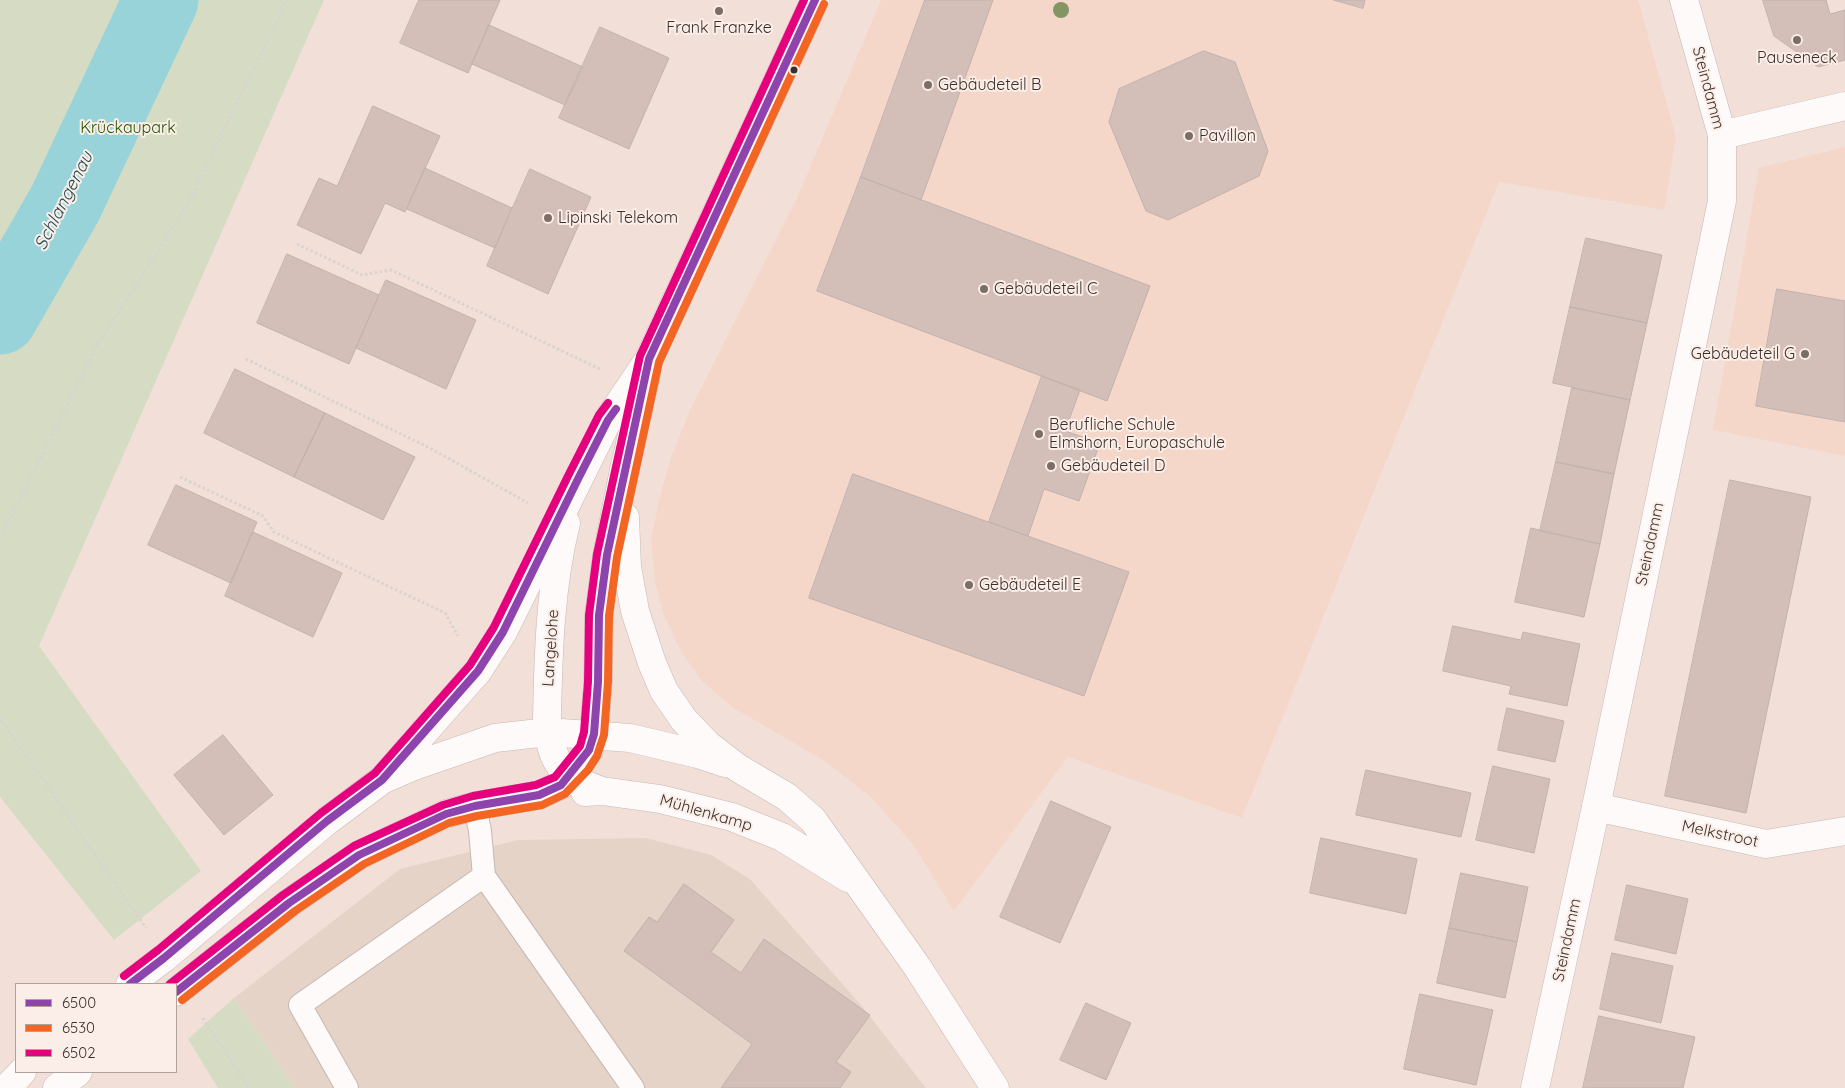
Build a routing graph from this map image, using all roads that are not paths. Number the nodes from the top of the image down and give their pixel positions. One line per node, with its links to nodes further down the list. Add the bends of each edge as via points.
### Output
1 (815, 0): 5 (street, Langelohe)
2 (1684, 0): 4 (street, Steindamm)
3 (1845, 106): 4 (street)
4 (1722, 135): 16 (street, Steindamm, via 1722,201)
5 (649, 359): 6 (street, Langelohe); 7 (street, Langelohe, via 608,420)
6 (624, 470): 9 (street, Langelohe, via 598,615); 10 (street, Mühlenkamp, via 627,567 635,611 652,663 664,691 684,720 708,745)
7 (577, 481): 8 (street, Langelohe, via 557,572 549,642); 12 (street, Langelohe, via 503,632 484,661)
8 (548, 732): 9 (street, Mühlenkamp); 11 (street, Langelohe, via 558,765); 12 (street, Mühlenkamp, via 496,738)
9 (594, 734): 10 (street, Mühlenkamp, via 630,738 698,754); 11 (street, Langelohe, via 589,750)
10 (738, 768): 19 (street, Mühlenkamp, via 787,797 813,820)
11 (569, 776): 13 (street); 14 (street, Langelohe, via 560,785)
12 (382, 780): 20 (street, via 327,821)
13 (602, 790): 14 (street, Mühlenkamp); 19 (street, Mühlenkamp, via 660,799 732,817 782,837)
14 (540, 795): 15 (street)
15 (475, 806): 18 (lane); 21 (street, via 446,814 359,855 289,903)
16 (1596, 807): 17 (street, Melkstroot, via 1766,844); 29 (street, Steindamm)
17 (1845, 831)
18 (484, 876): 26 (lane, via 300,1005); 27 (lane)
19 (858, 884): 28 (street, Mühlenkamp, via 918,968)
20 (131, 983)
21 (180, 990)
22 (21, 1073): 24 (street)
23 (77, 1073): 25 (street)
24 (7, 1088)
25 (57, 1088)
26 (347, 1088)
27 (633, 1088)
28 (995, 1088)
29 (1535, 1088)

